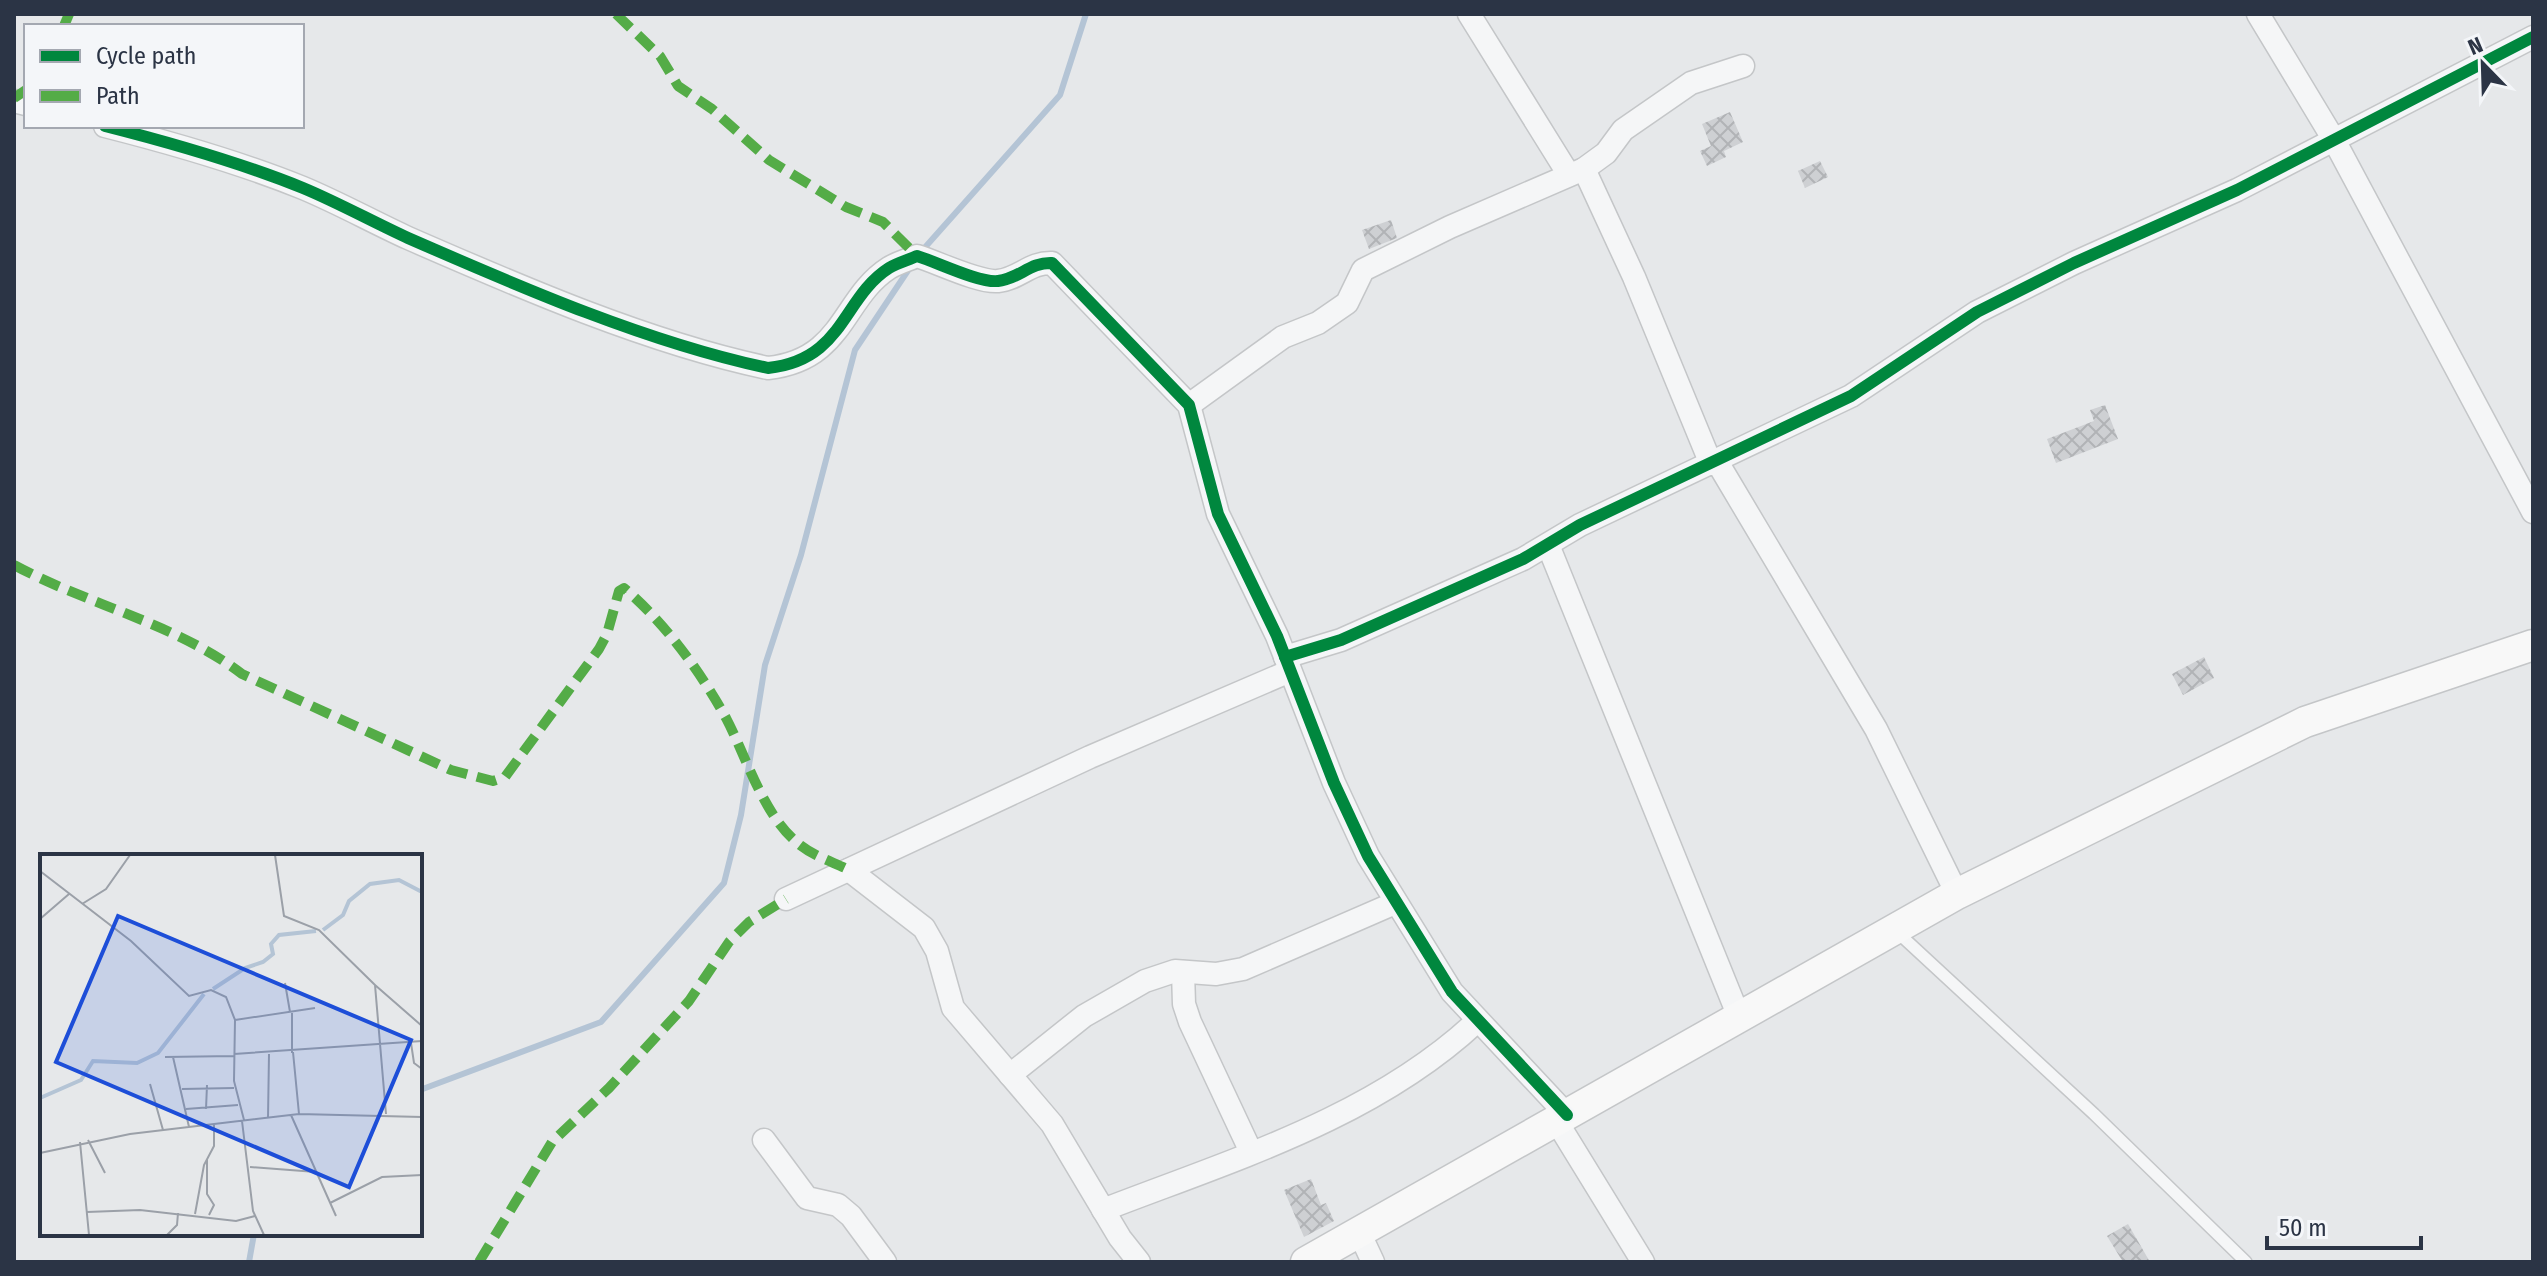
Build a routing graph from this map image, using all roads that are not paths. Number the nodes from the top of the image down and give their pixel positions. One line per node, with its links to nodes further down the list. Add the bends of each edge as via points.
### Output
1 (1469, 14): 7 (street)
2 (2258, 14): 6 (street)
3 (2533, 37): 6 (street)
4 (1743, 66): 7 (street, via 1691,83 1623,130 1606,153)
5 (113, 128): 8 (street, via 302,188 408,238 593,313 768,368 785,366 834,337 888,268 917,256 996,282 1033,264 1052,263)
6 (2334, 140): 9 (street, via 1977,312 1851,396); 10 (street)
7 (1577, 172): 8 (street, via 1363,270 1347,303 1318,323 1283,337); 9 (street, via 1634,277)
8 (1189, 405): 13 (street, via 1218,514)
9 (1714, 462): 11 (street); 15 (street, via 1876,729)
10 (2533, 512)
11 (1548, 545): 13 (street); 20 (street)
12 (2533, 645): 15 (street, via 2305,722)
13 (1288, 664): 14 (street); 17 (street, via 1334,783)
14 (849, 870): 16 (street); 22 (street, via 924,928 937,951 953,1008)
15 (1957, 894): 18 (street)
16 (786, 899)
17 (1395, 903): 19 (street, via 1243,969); 21 (street)
18 (1895, 930): 20 (street); 33 (lane)
19 (1183, 972): 22 (street, via 1119,994); 25 (street, via 1190,1022)
20 (1739, 1017): 23 (street)
21 (1476, 1022): 23 (street); 25 (street, via 1441,1055 1393,1086)
22 (1010, 1075): 26 (street, via 1052,1124)
23 (1562, 1119): 27 (street); 32 (street)
24 (764, 1140): 28 (street, via 801,1192 814,1201 838,1205)
25 (1251, 1152): 26 (street)
26 (1103, 1210): 29 (street)
27 (1359, 1232): 30 (street); 31 (street)
28 (885, 1262)
29 (1139, 1262)
30 (1306, 1262)
31 (1373, 1262)
32 (1643, 1262)
33 (2246, 1262)

